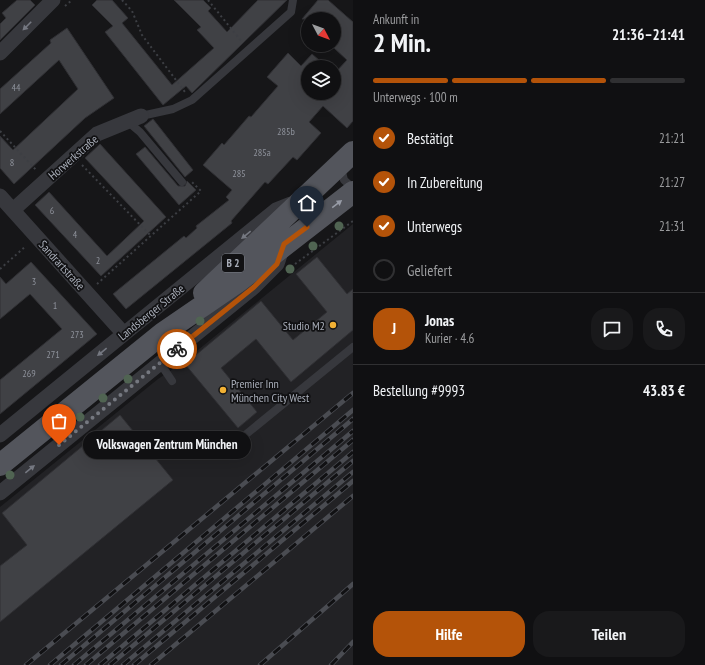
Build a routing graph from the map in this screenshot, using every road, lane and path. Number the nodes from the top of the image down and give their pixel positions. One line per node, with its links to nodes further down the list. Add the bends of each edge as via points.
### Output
1 (53, 0): 6 (street, one-way to 6)
2 (122, 0): 7 (path, via 132,11 142,35)
3 (208, 0): 5 (path)
4 (292, 0): 5 (lane, via 291,12)
5 (249, 51): 7 (lane)
6 (0, 53)
7 (192, 100): 8 (lane, via 173,109)
8 (134, 118): 10 (street, Horwerkstraße, via 97,134); 13 (lane, via 140,132)
9 (0, 132): 12 (path)
10 (73, 156): 12 (street, Horwerkstraße); 20 (path)
11 (347, 159): 14 (lane, via 344,180); 17 (main road, Landsberger Straße / B 2)
12 (46, 180): 18 (street, Horwerkstraße)
13 (182, 182): 20 (path, via 188,178 200,191)
14 (353, 188)
15 (353, 192): 22 (main road, Landsberger Straße / B 2, one-way to 15)
16 (0, 196): 18 (street, Sandrartstraße)
17 (306, 197): 26 (main road, Landsberger Straße / B 2, via 230,266); 27 (street, Landsberger Straße, one-way to 27, via 276,210)
18 (12, 210): 21 (street, Sandrartstraße)
19 (353, 221): 24 (path)
20 (151, 236): 25 (path)
21 (36, 237): 23 (path); 25 (street, Sandrartstraße)
22 (284, 244): 26 (main road, Landsberger Straße / B 2, via 236,283); 29 (street, Landsberger Straße, via 277,264 254,287)
23 (0, 269)
24 (286, 270)
25 (87, 293): 27 (street, Sandrartstraße)
26 (163, 333): 29 (main road, Landsberger Straße / B 2)
27 (124, 334): 31 (street, Landsberger Straße, one-way to 31)
28 (353, 347): 32 (lane, via 240,440)
29 (152, 360): 30 (lane); 33 (main road, Landsberger Straße / B 2); 34 (street, Landsberger Straße, one-way to 29)
30 (172, 381)
31 (0, 435)
32 (222, 441)
33 (0, 465)
34 (0, 493)

